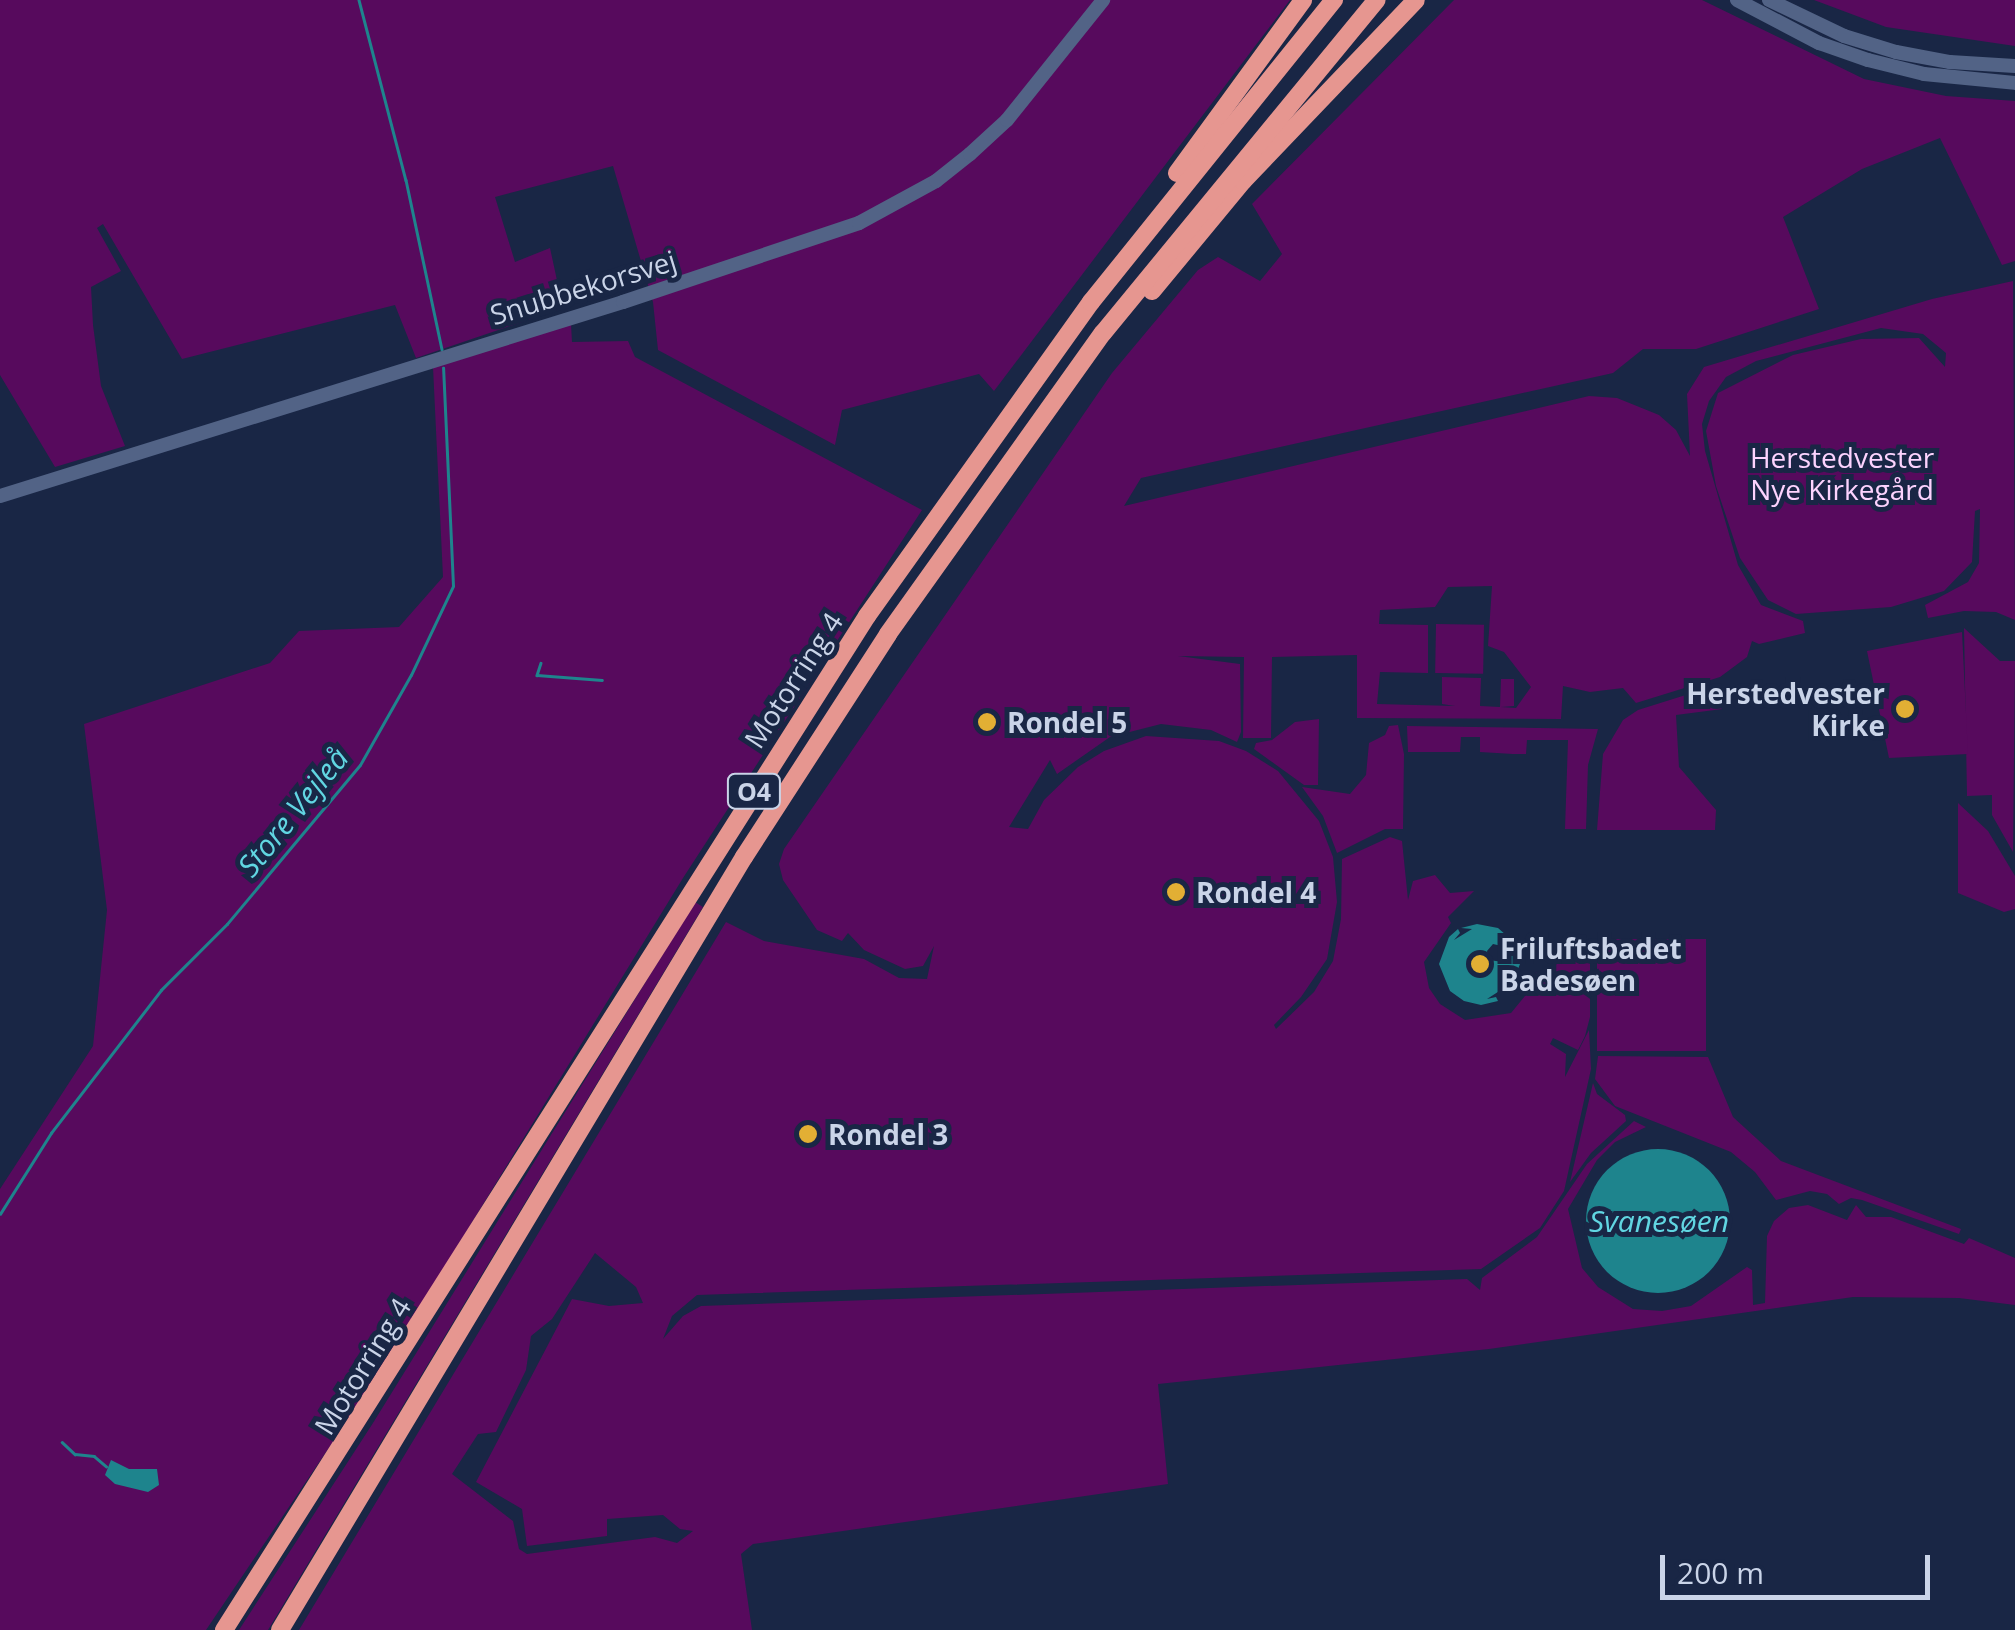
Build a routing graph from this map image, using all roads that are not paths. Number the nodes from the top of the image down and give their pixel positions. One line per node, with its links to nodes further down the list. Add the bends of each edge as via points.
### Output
1 (1103, 0): 11 (street, Snubbekorsvej, via 1007,120 970,154 858,223)
2 (1303, 0): 10 (highway, O4)
3 (1334, 0): 10 (highway, Motorring 4 / O4)
4 (1377, 0): 12 (highway, Motorring 4 / O4, via 1114,318)
5 (1416, 0): 12 (highway, O4, via 1243,181)
6 (1737, 0): 9 (street, via 1868,60 1924,74)
7 (1769, 0): 8 (street, via 1896,52)
8 (2015, 66)
9 (2015, 83)
10 (1091, 302): 13 (highway, Motorring 4 / O4, via 968,470 778,754)
11 (0, 496)
12 (975, 508): 14 (highway, Motorring 4 / O4, via 744,857)
13 (224, 1630)
14 (280, 1630)

